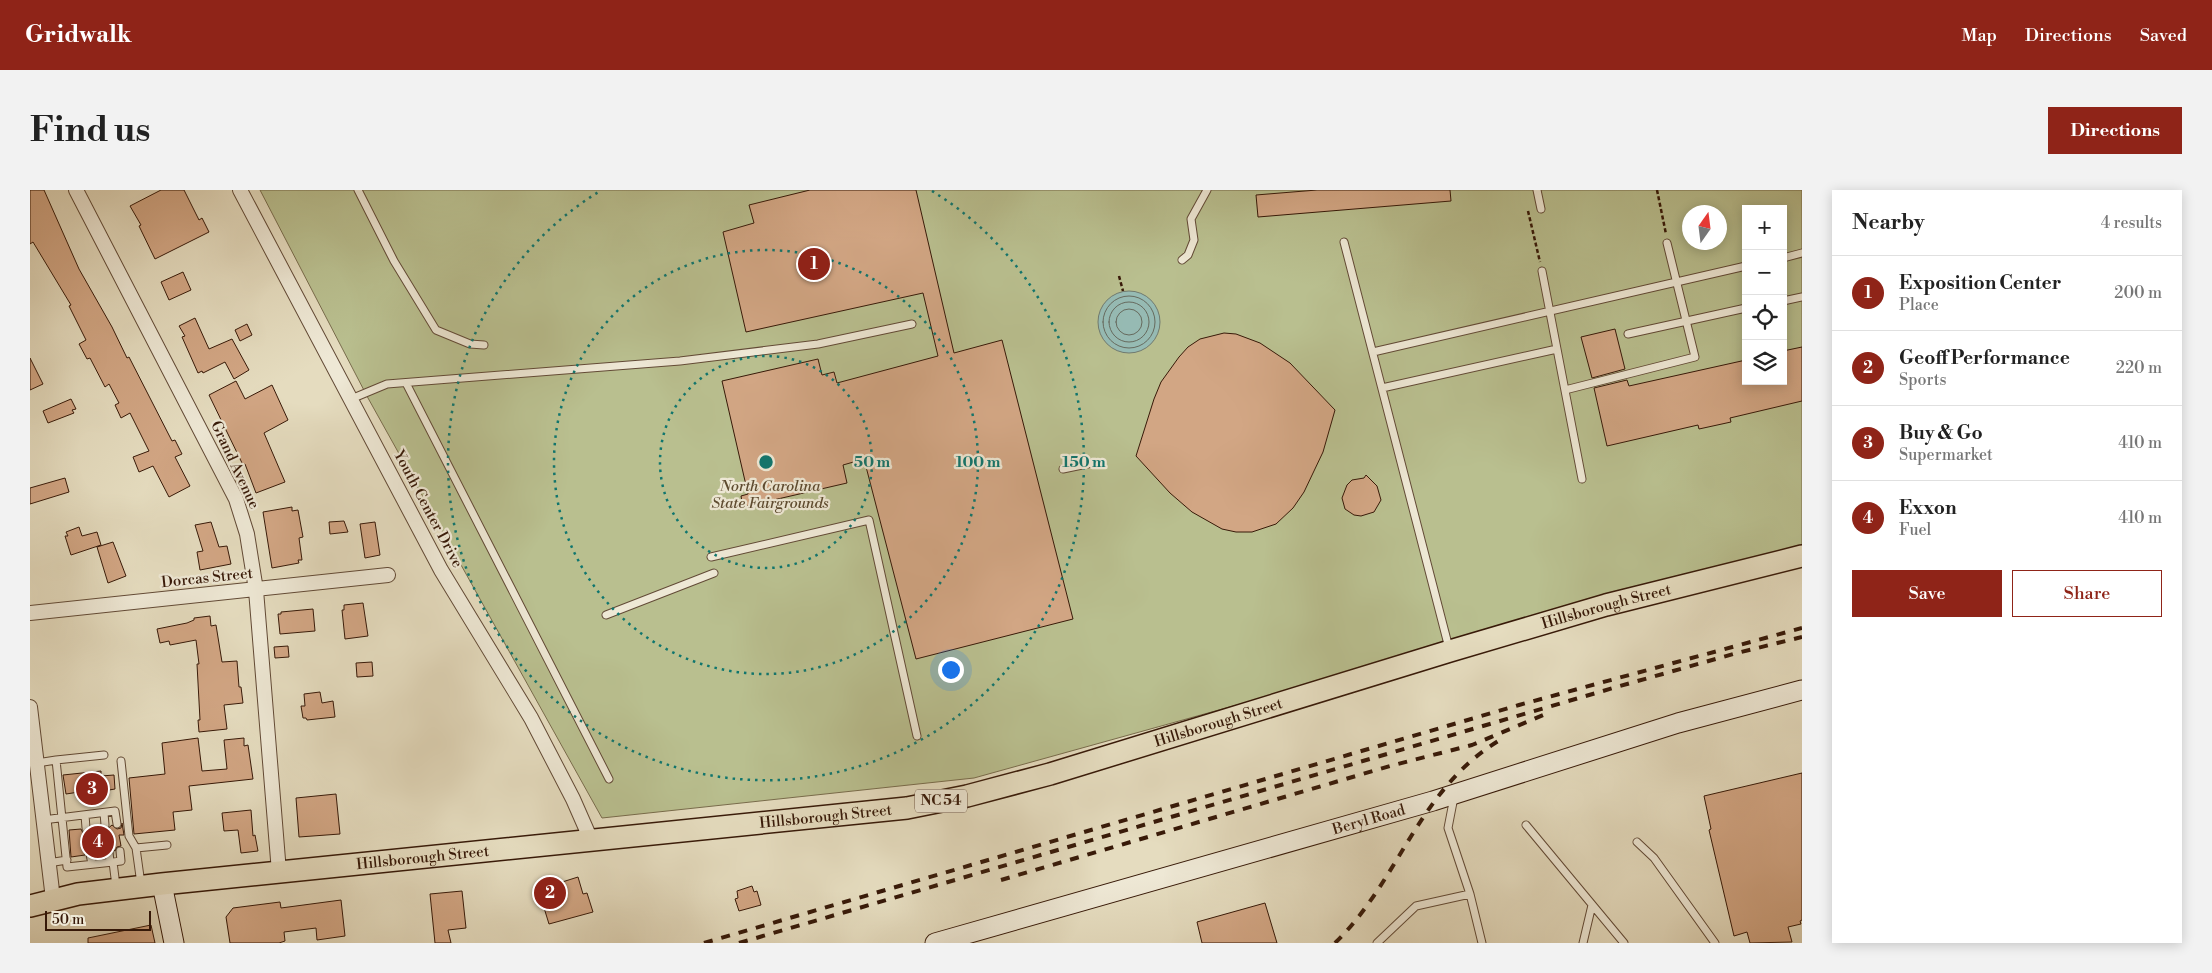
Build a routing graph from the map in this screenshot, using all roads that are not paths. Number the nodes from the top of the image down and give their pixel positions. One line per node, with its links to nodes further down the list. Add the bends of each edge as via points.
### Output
1 (76, 190): 36 (street, Grand Avenue, via 236,499 247,534)
2 (240, 190): 28 (street, Youth Center Drive)
3 (358, 190): 22 (lane, via 394,261 436,330 470,344)
4 (1207, 190): 11 (lane, via 1191,219 1194,240 1188,255)
5 (1538, 190): 6 (lane)
6 (1541, 209)
7 (1344, 242): 24 (lane)
8 (1668, 243): 14 (lane)
9 (1802, 253): 10 (lane)
10 (1787, 257)
11 (1182, 260)
12 (1742, 267): 14 (lane)
13 (1542, 271): 18 (lane)
14 (1678, 282): 18 (lane); 19 (lane)
15 (1802, 297): 16 (lane)
16 (1787, 300)
17 (1742, 309): 19 (lane)
18 (1550, 311): 23 (lane); 24 (lane)
19 (1686, 320): 21 (lane); 27 (lane, via 1695,357)
20 (912, 324): 25 (lane, via 818,344 680,362)
21 (1628, 334)
22 (484, 345)
23 (1557, 349): 26 (lane); 27 (lane)
24 (1373, 352): 26 (lane)
25 (406, 383): 28 (lane, via 387,384); 47 (lane)
26 (1382, 388): 39 (lane)
27 (1565, 390): 31 (lane)
28 (351, 399): 57 (street, Youth Center Drive, via 441,570 531,718)
29 (1092, 463): 30 (lane)
30 (1063, 469)
31 (1582, 479)
32 (1802, 556): 39 (main road, Hillsborough Street / NC 54, via 1606,606)
33 (711, 557): 42 (lane, via 869,520)
34 (714, 573): 38 (lane)
35 (388, 575): 36 (street, Dorcas Street)
36 (256, 590): 37 (street, Dorcas Street); 68 (street, Grand Avenue)
37 (30, 613)
38 (606, 615)
39 (1450, 651): 57 (main road, Hillsborough Street / NC 54, via 1050,774 967,796 883,811)
40 (1802, 690): 48 (street, Beryl Road, via 1678,723)
41 (30, 707): 46 (street)
42 (917, 736)
43 (104, 755): 44 (lane)
44 (56, 760): 46 (lane); 51 (lane)
45 (121, 761): 60 (lane, via 128,836)
46 (36, 763): 52 (street)
47 (609, 779)
48 (1454, 794): 72 (lane, via 1448,828); 78 (street, Beryl Road)
49 (104, 813): 50 (lane); 53 (lane, via 116,812); 55 (lane)
50 (85, 815): 51 (lane); 56 (lane)
51 (62, 818): 52 (lane); 64 (lane)
52 (43, 820): 66 (street)
53 (117, 824)
54 (1526, 825): 75 (lane)
55 (105, 826)
56 (86, 828)
57 (591, 840): 68 (main road, Hillsborough Street / NC 54)
58 (1637, 842): 83 (lane, via 1654,858)
59 (167, 845): 60 (lane)
60 (136, 848): 70 (lane)
61 (120, 850): 65 (lane, via 121,861)
62 (108, 852): 65 (lane)
63 (90, 854): 67 (lane)
64 (66, 860): 66 (lane); 67 (lane, via 67,867)
65 (111, 862): 67 (lane); 71 (lane)
66 (48, 863): 73 (street)
67 (92, 864)
68 (279, 872): 69 (main road, Hillsborough Street / NC 54)
69 (162, 884): 70 (main road, Hillsborough Street / NC 54); 77 (street)
70 (141, 886): 71 (main road, Hillsborough Street / NC 54)
71 (117, 889): 73 (main road, Hillsborough Street / NC 54)
72 (1470, 894): 79 (lane, via 1416,906); 80 (lane)
73 (53, 899): 74 (street, NC 54); 76 (main road, Hillsborough Street)
74 (30, 900)
75 (1592, 905): 81 (lane); 82 (lane)
76 (30, 906)
77 (174, 943)
78 (935, 943)
79 (1377, 943)
80 (1482, 943)
81 (1583, 943)
82 (1624, 943)
83 (1715, 943)

